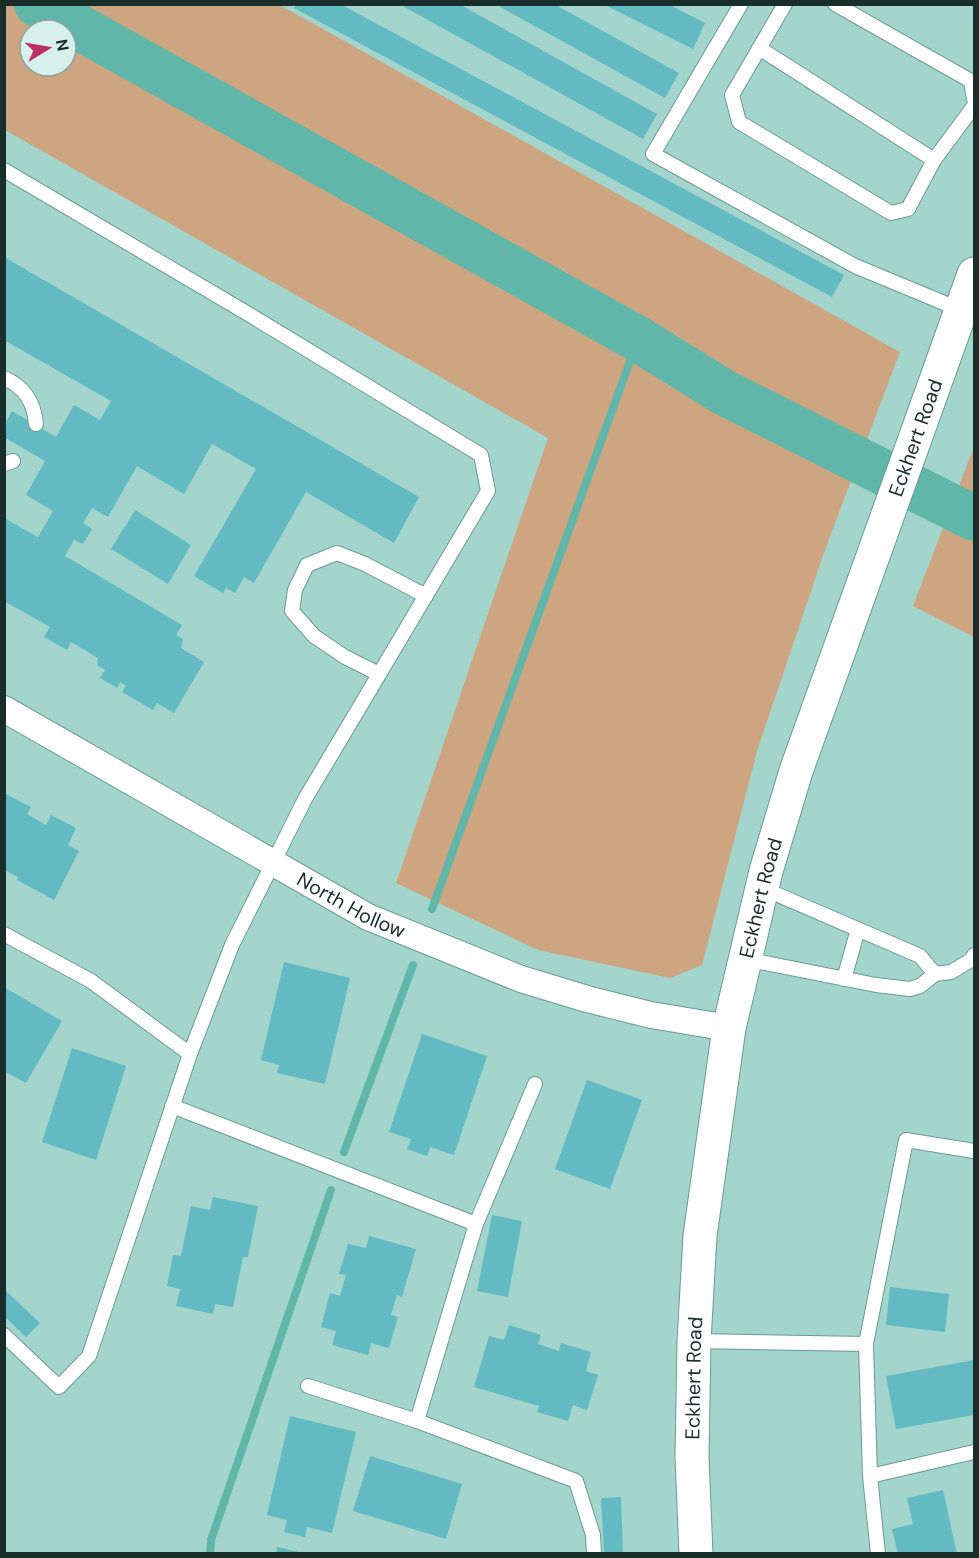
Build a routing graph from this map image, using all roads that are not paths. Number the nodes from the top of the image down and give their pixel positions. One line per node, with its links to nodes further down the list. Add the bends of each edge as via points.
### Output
1 (741, 4): 10 (lane, via 653,154 855,266)
2 (785, 4): 4 (lane)
3 (835, 4): 5 (lane, via 971,81)
4 (759, 48): 7 (lane); 7 (lane, via 732,95 739,122 891,213 908,209)
5 (975, 99)
6 (975, 106): 7 (lane)
7 (934, 160)
8 (4, 170): 13 (lane, via 481,455 488,491)
9 (975, 274): 10 (main road, Eckhert Road)
10 (961, 310): 17 (main road, Eckhert Road, via 796,771)
11 (4, 378): 12 (lane, via 29,396)
12 (36, 424)
13 (426, 596): 14 (lane); 14 (lane, via 337,553 307,565 295,590 292,611 314,636)
14 (379, 674): 16 (lane)
15 (4, 708): 16 (street, North Hollow)
16 (272, 862): 24 (street, North Hollow, via 368,917 521,979 651,1015); 25 (lane, via 232,945)
17 (762, 888): 18 (lane); 21 (main road, Eckhert Road)
18 (858, 929): 22 (lane, via 920,956); 23 (lane)
19 (4, 934): 25 (lane, via 91,981)
20 (975, 956): 22 (lane, via 951,972)
21 (745, 959): 23 (lane); 24 (main road, Eckhert Road)
22 (935, 974): 23 (lane, via 910,989)
23 (844, 980)
24 (729, 1029): 31 (main road, Eckhert Road, via 700,1236)
25 (190, 1054): 27 (lane)
26 (535, 1084): 29 (lane)
27 (172, 1106): 29 (lane); 30 (lane, via 89,1356 59,1387)
28 (975, 1151): 32 (lane, via 906,1140)
29 (476, 1224): 34 (lane)
30 (4, 1335)
31 (694, 1341): 32 (lane); 38 (main road, Eckhert Road, via 692,1457)
32 (866, 1344): 36 (lane)
33 (308, 1386): 34 (lane)
34 (417, 1420): 37 (lane, via 576,1481 593,1535)
35 (975, 1452): 36 (lane)
36 (870, 1476): 39 (lane)
37 (594, 1554)
38 (696, 1554)
39 (878, 1554)

